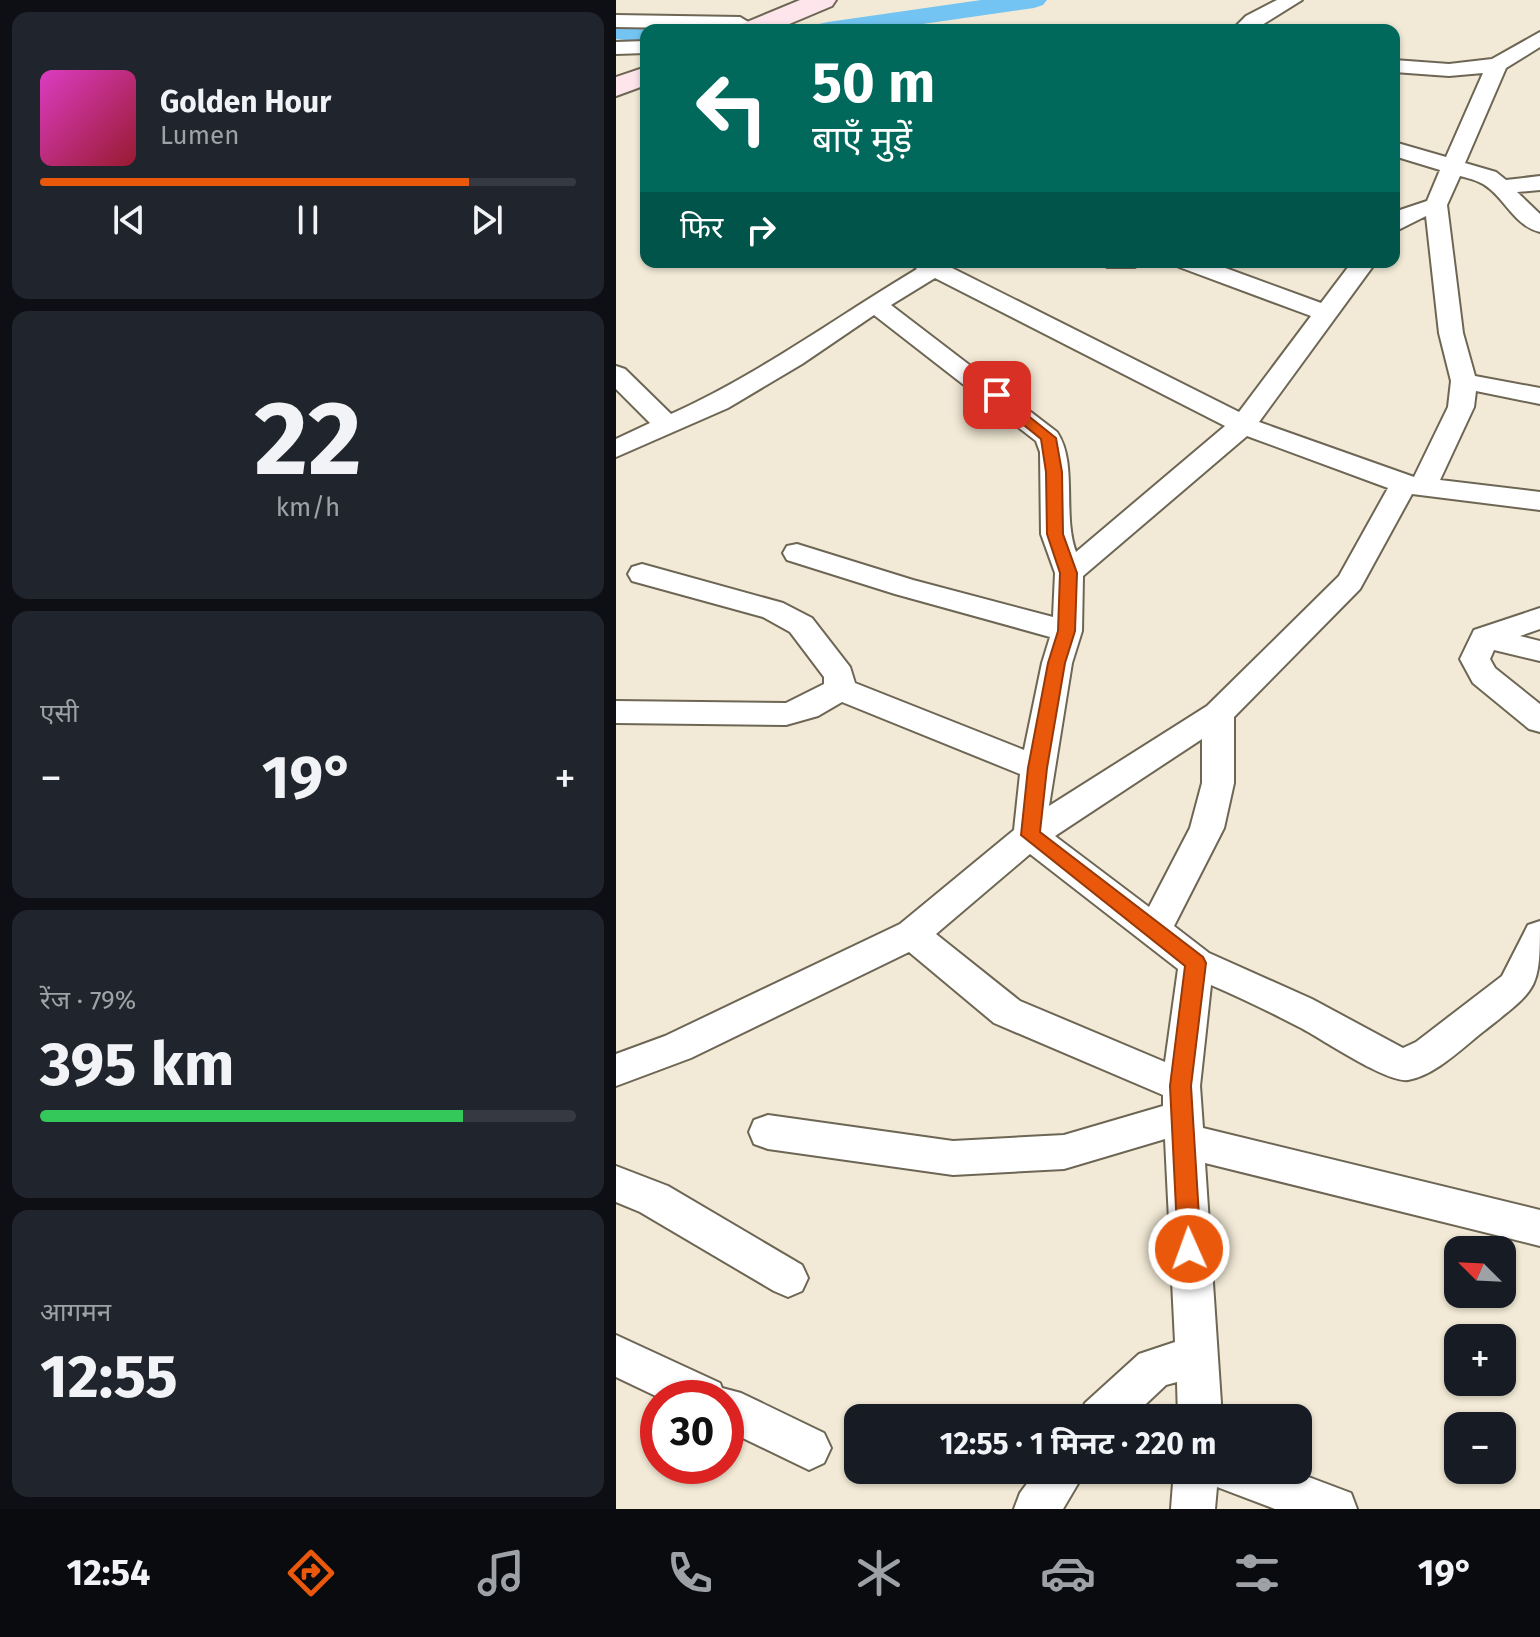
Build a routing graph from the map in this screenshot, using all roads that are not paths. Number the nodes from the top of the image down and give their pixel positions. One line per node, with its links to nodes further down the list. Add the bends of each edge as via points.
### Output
1 (793, 0): 6 (main road)
2 (823, 0): 7 (main road)
3 (1292, 0): 8 (street)
4 (616, 21): 5 (street)
5 (679, 24)
6 (748, 24)
7 (751, 24)
8 (1249, 24)
9 (1540, 38): 13 (street)
10 (640, 47): 11 (street)
11 (616, 48)
12 (640, 64): 15 (main road)
13 (1497, 65): 14 (street, via 1449,70); 19 (street)
14 (1400, 66)
15 (616, 74)
16 (640, 77): 17 (main road)
17 (616, 87)
18 (1400, 151): 19 (street)
19 (1454, 166): 21 (street); 22 (street)
20 (1540, 183): 21 (street)
21 (1502, 187): 24 (street, via 1513,204)
22 (1436, 205): 23 (street); 32 (street, via 1451,333)
23 (1400, 218)
24 (1540, 225)
25 (929, 268): 29 (street)
26 (940, 268): 35 (street)
27 (1203, 268): 30 (street)
28 (1359, 268): 30 (street)
29 (875, 304): 34 (street, via 781,367); 40 (street, via 1048,438 1055,534)
30 (1324, 312): 35 (street)
31 (616, 374): 34 (street)
32 (1464, 381): 33 (street); 37 (street, via 1461,407)
33 (1540, 396)
34 (667, 425): 36 (street)
35 (1243, 425): 37 (street); 40 (street)
36 (616, 449)
37 (1413, 486): 38 (street); 48 (street, via 1350,582)
38 (1540, 501)
39 (797, 553): 43 (street)
40 (1069, 573): 43 (street)
41 (642, 574): 46 (street, via 773,610 801,625 839,675)
42 (1540, 618): 44 (street)
43 (1067, 631): 50 (street)
44 (1485, 637): 45 (street); 49 (street, via 1475,659 1484,675)
45 (1540, 651)
46 (840, 689): 47 (street, via 786,714); 50 (street)
47 (616, 712)
48 (1218, 714): 51 (street); 52 (street, via 1218,783 1207,828)
49 (1540, 721)
50 (1037, 768): 51 (street)
51 (1030, 835): 52 (street); 53 (street)
52 (1154, 931): 55 (street)
53 (912, 934): 56 (street, via 678,1047); 57 (street, via 1007,1012)
54 (1540, 935): 55 (street, via 1515,986 1429,1053 1405,1065 1382,1059 1307,1013)
55 (1196, 963): 57 (street)
56 (616, 1070)
57 (1183, 1115): 58 (street, via 1064,1152 953,1158); 60 (street); 63 (street)
58 (768, 1132)
59 (616, 1184): 61 (street, via 654,1199)
60 (1540, 1228)
61 (788, 1278)
62 (616, 1355): 64 (street)
63 (1196, 1356): 65 (street, via 1154,1368); 66 (street)
64 (668, 1380)
65 (1112, 1404)
66 (1199, 1404)
67 (744, 1417): 68 (street)
68 (809, 1448)
69 (1054, 1484): 72 (street)
70 (1195, 1484): 73 (street)
71 (1268, 1484): 74 (street)
72 (1036, 1509)
73 (1193, 1509)
74 (1335, 1509)

